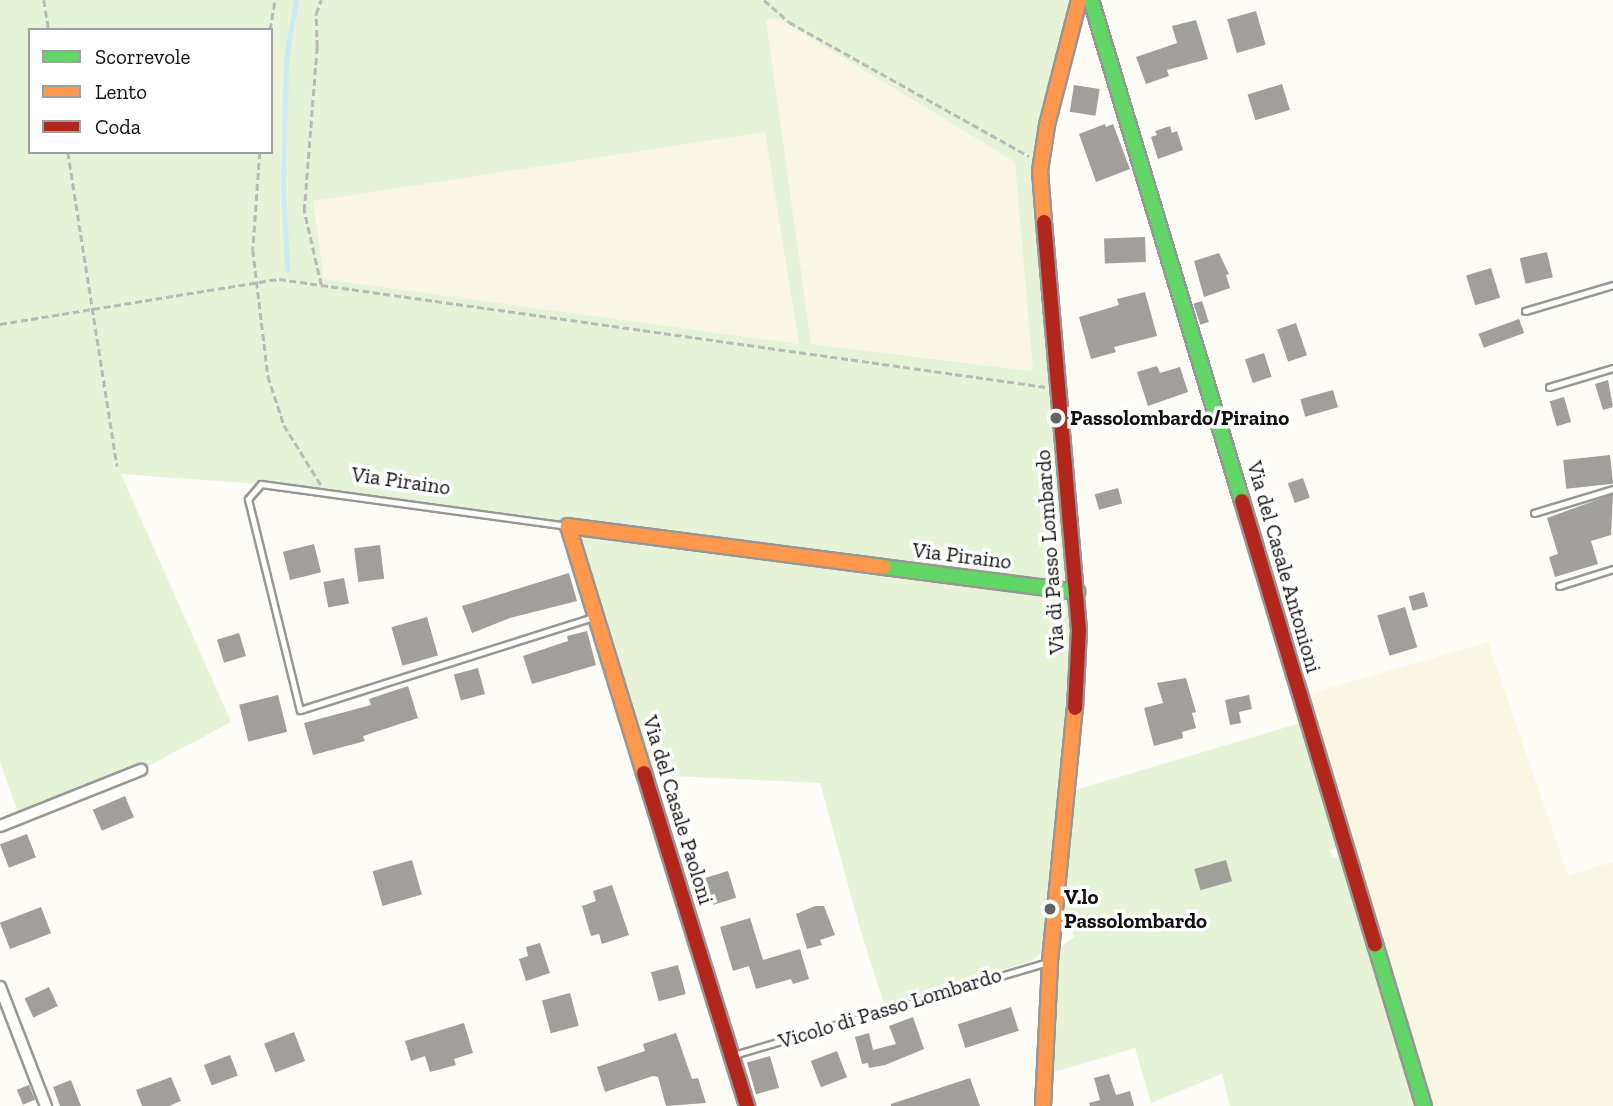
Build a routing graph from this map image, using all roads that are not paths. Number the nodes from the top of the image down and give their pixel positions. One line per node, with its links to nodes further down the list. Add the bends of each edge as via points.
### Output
1 (1079, 0): 12 (street, Via di Passo Lombardo, via 1041,163)
2 (1091, 0): 22 (street, Via del Casale Antonioni)
3 (1613, 285): 4 (lane)
4 (1525, 311)
5 (1613, 368): 6 (lane)
6 (1549, 387)
7 (1613, 489): 8 (lane)
8 (1534, 513)
9 (568, 526): 12 (street, Via Piraino); 13 (street, Via del Casale Paoloni); 13 (lane, Via Piraino, via 261,484 248,499 300,710)
10 (1613, 569): 11 (lane)
11 (1559, 586)
12 (1077, 592): 16 (street, Via di Passo Lombardo, via 1078,676)
13 (596, 616): 18 (street, Via del Casale Paoloni)
14 (141, 770): 15 (street)
15 (0, 826)
16 (1049, 961): 18 (lane, Vicolo di Passo Lombardo); 21 (street, Via di Passo Lombardo)
17 (0, 987): 19 (street)
18 (731, 1056): 20 (street, Via del Casale Paoloni)
19 (46, 1106)
20 (747, 1106)
21 (1043, 1106)
22 (1424, 1106)

